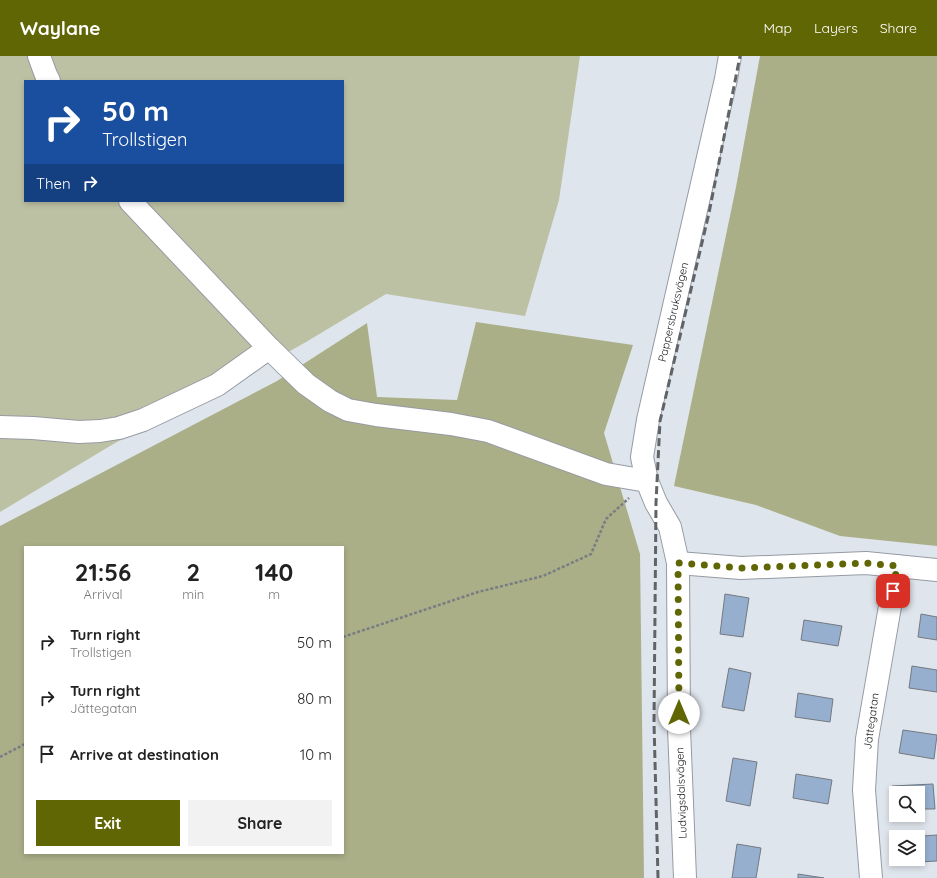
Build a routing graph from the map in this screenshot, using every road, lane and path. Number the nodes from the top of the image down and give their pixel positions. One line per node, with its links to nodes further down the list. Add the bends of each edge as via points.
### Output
1 (39, 56): 3 (street)
2 (730, 56): 7 (street, Pappersbruksvägen, via 648,420 642,457)
3 (48, 80)
4 (131, 202): 5 (street)
5 (268, 348): 6 (street, via 217,385 143,420 119,428 79,432); 7 (street, via 306,384 348,410 488,431 606,474)
6 (0, 427)
7 (647, 482): 8 (street, Pappersbruksvägen, via 670,526); 11 (path, via 606,519 591,554 543,576 478,592)
8 (678, 563): 9 (street, via 741,568 866,563); 14 (street, Ludvigsdalsvägen, via 679,728)
9 (897, 566): 10 (street); 15 (street, Jättegatan, via 867,739 864,790)
10 (937, 570)
11 (344, 637)
12 (24, 745): 13 (path)
13 (0, 757)
14 (685, 878)
15 (871, 878)

